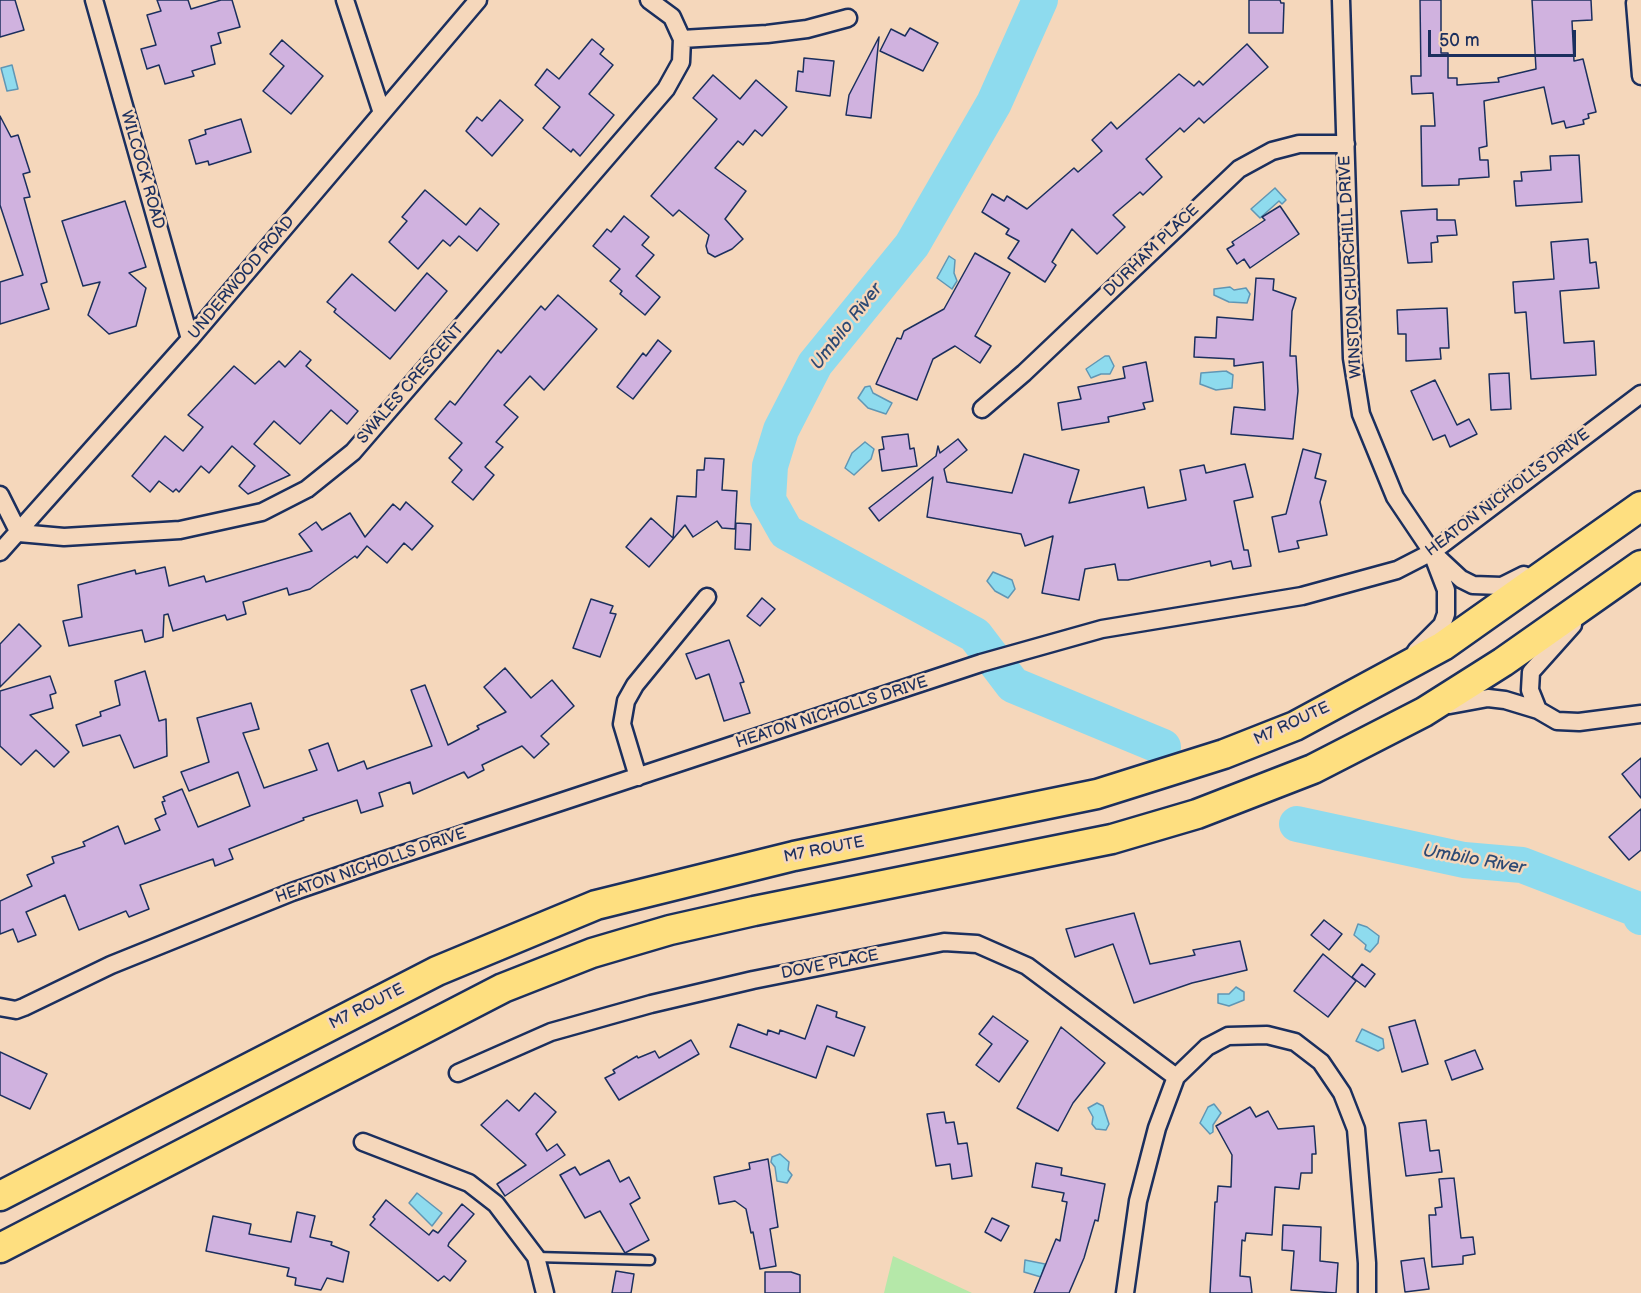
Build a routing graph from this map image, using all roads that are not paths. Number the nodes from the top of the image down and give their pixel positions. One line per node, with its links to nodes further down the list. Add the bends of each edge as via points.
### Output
1 (94, 0): 12 (street, WILCOCK ROAD)
2 (345, 0): 10 (street)
3 (478, 0): 10 (street, UNDERWOOD ROAD)
4 (649, 0): 8 (street, via 672,17)
5 (1341, 0): 11 (street, WINSTON CHURCHILL DRIVE)
6 (1635, 3): 9 (street)
7 (848, 18): 8 (street, via 807,29)
8 (682, 39): 17 (street, SWALES CRESCENT, via 681,62 659,98 352,452 307,489 262,512 180,530 64,537)
9 (1641, 76)
10 (382, 113): 12 (street, UNDERWOOD ROAD)
11 (1346, 144): 14 (street, DURHAM PLACE, via 1299,144 1272,151 1239,169); 20 (street, WINSTON CHURCHILL DRIVE, via 1352,358 1362,414 1395,497)
12 (190, 339): 17 (street, UNDERWOOD ROAD)
13 (1641, 394): 20 (street, HEATON NICHOLLS DRIVE)
14 (982, 409)
15 (0, 495): 17 (street)
16 (1641, 506): 18 (highway, M7 ROUTE)
17 (19, 533): 19 (street, UNDERWOOD ROAD)
18 (1580, 549): 20 (street, via 1502,586 1486,588 1461,579); 24 (highway, M7 ROUTE, via 1451,640)
19 (0, 552)
20 (1432, 552): 24 (street, via 1446,590 1446,614 1442,625); 28 (street, HEATON NICHOLLS DRIVE, via 1397,570 1302,596 1102,629 981,663)
21 (1641, 565): 22 (highway)
22 (1606, 590): 25 (street, via 1531,672 1530,690); 26 (highway)
23 (707, 597): 28 (street, via 626,701 621,724)
24 (1396, 672): 33 (highway, M7 ROUTE, via 1295,726 1224,754 1097,794 794,856 596,905 437,971)
25 (1538, 710): 26 (street, via 1488,698); 27 (street, via 1557,721 1579,722)
26 (1424, 712): 34 (highway, via 1313,769 1197,814 1112,839 754,911 592,953 503,988)
27 (1641, 714)
28 (638, 777): 29 (street, HEATON NICHOLLS DRIVE, via 292,892 111,965 24,1007)
29 (0, 1007)
30 (458, 1073): 31 (street, DOVE PLACE, via 551,1032 651,1004 944,942 976,944 1027,966)
31 (1176, 1077): 38 (street, via 1157,1128 1138,1201); 39 (street, via 1207,1047 1228,1036 1266,1035 1295,1042 1321,1062 1342,1092 1356,1129)
32 (363, 1142): 35 (street, via 470,1183 496,1204)
33 (0, 1196)
34 (0, 1248)
35 (536, 1257): 36 (lane); 37 (street)
36 (650, 1260)
37 (545, 1293)
38 (1125, 1293)
39 (1367, 1293)

